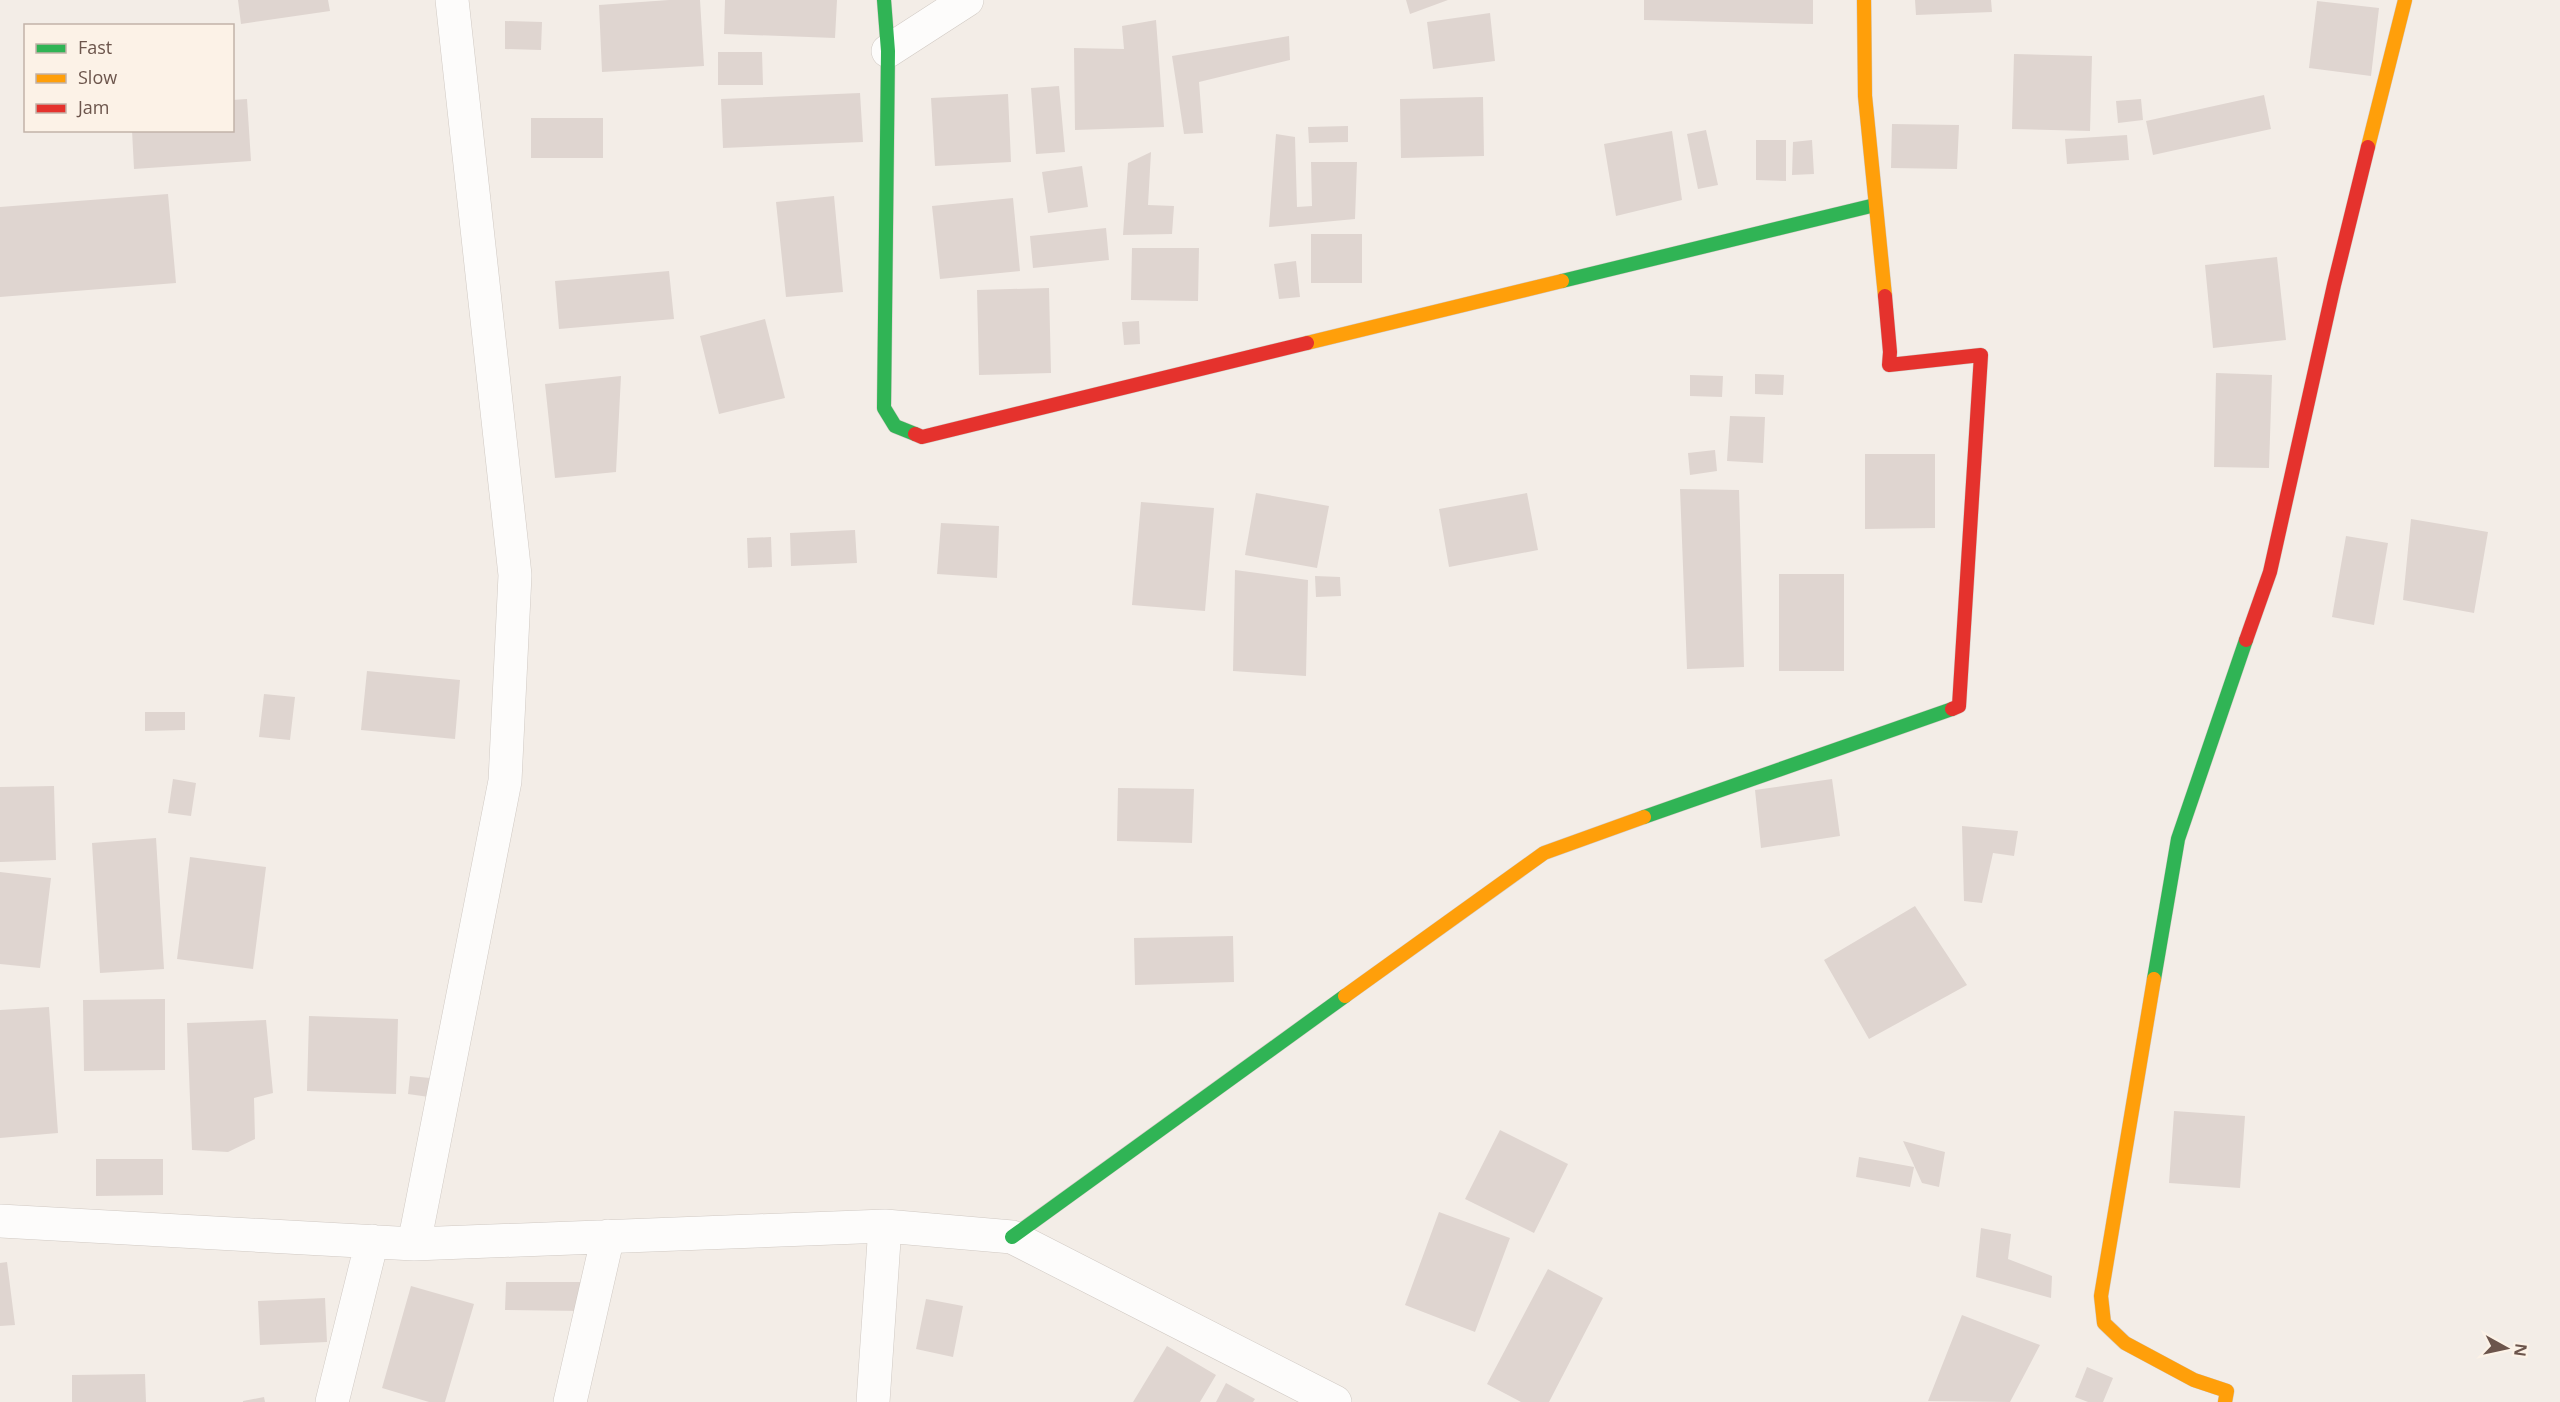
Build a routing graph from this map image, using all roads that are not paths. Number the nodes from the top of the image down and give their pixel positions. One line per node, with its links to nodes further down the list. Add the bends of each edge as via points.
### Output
1 (452, 0): 13 (street, via 515,575 505,781)
2 (884, 0): 6 (street)
3 (967, 0): 6 (street)
4 (1864, 0): 7 (street, via 1865,96)
5 (2405, 0): 18 (street, via 2334,285 2270,572 2178,839 2101,1296 2104,1323 2125,1343 2194,1380 2227,1391)
6 (888, 51): 7 (street, via 884,408 895,426 922,437)
7 (1875, 205): 11 (street, via 1890,352 1888,365 1981,355 1959,706 1544,853)
8 (0, 1221): 12 (street)
9 (885, 1226): 10 (street); 11 (street); 16 (street)
10 (609, 1236): 13 (street); 15 (street)
11 (1012, 1237): 17 (street)
12 (372, 1241): 13 (street); 14 (street)
13 (414, 1244)
14 (332, 1402)
15 (570, 1402)
16 (873, 1402)
17 (1335, 1402)
18 (2225, 1402)

